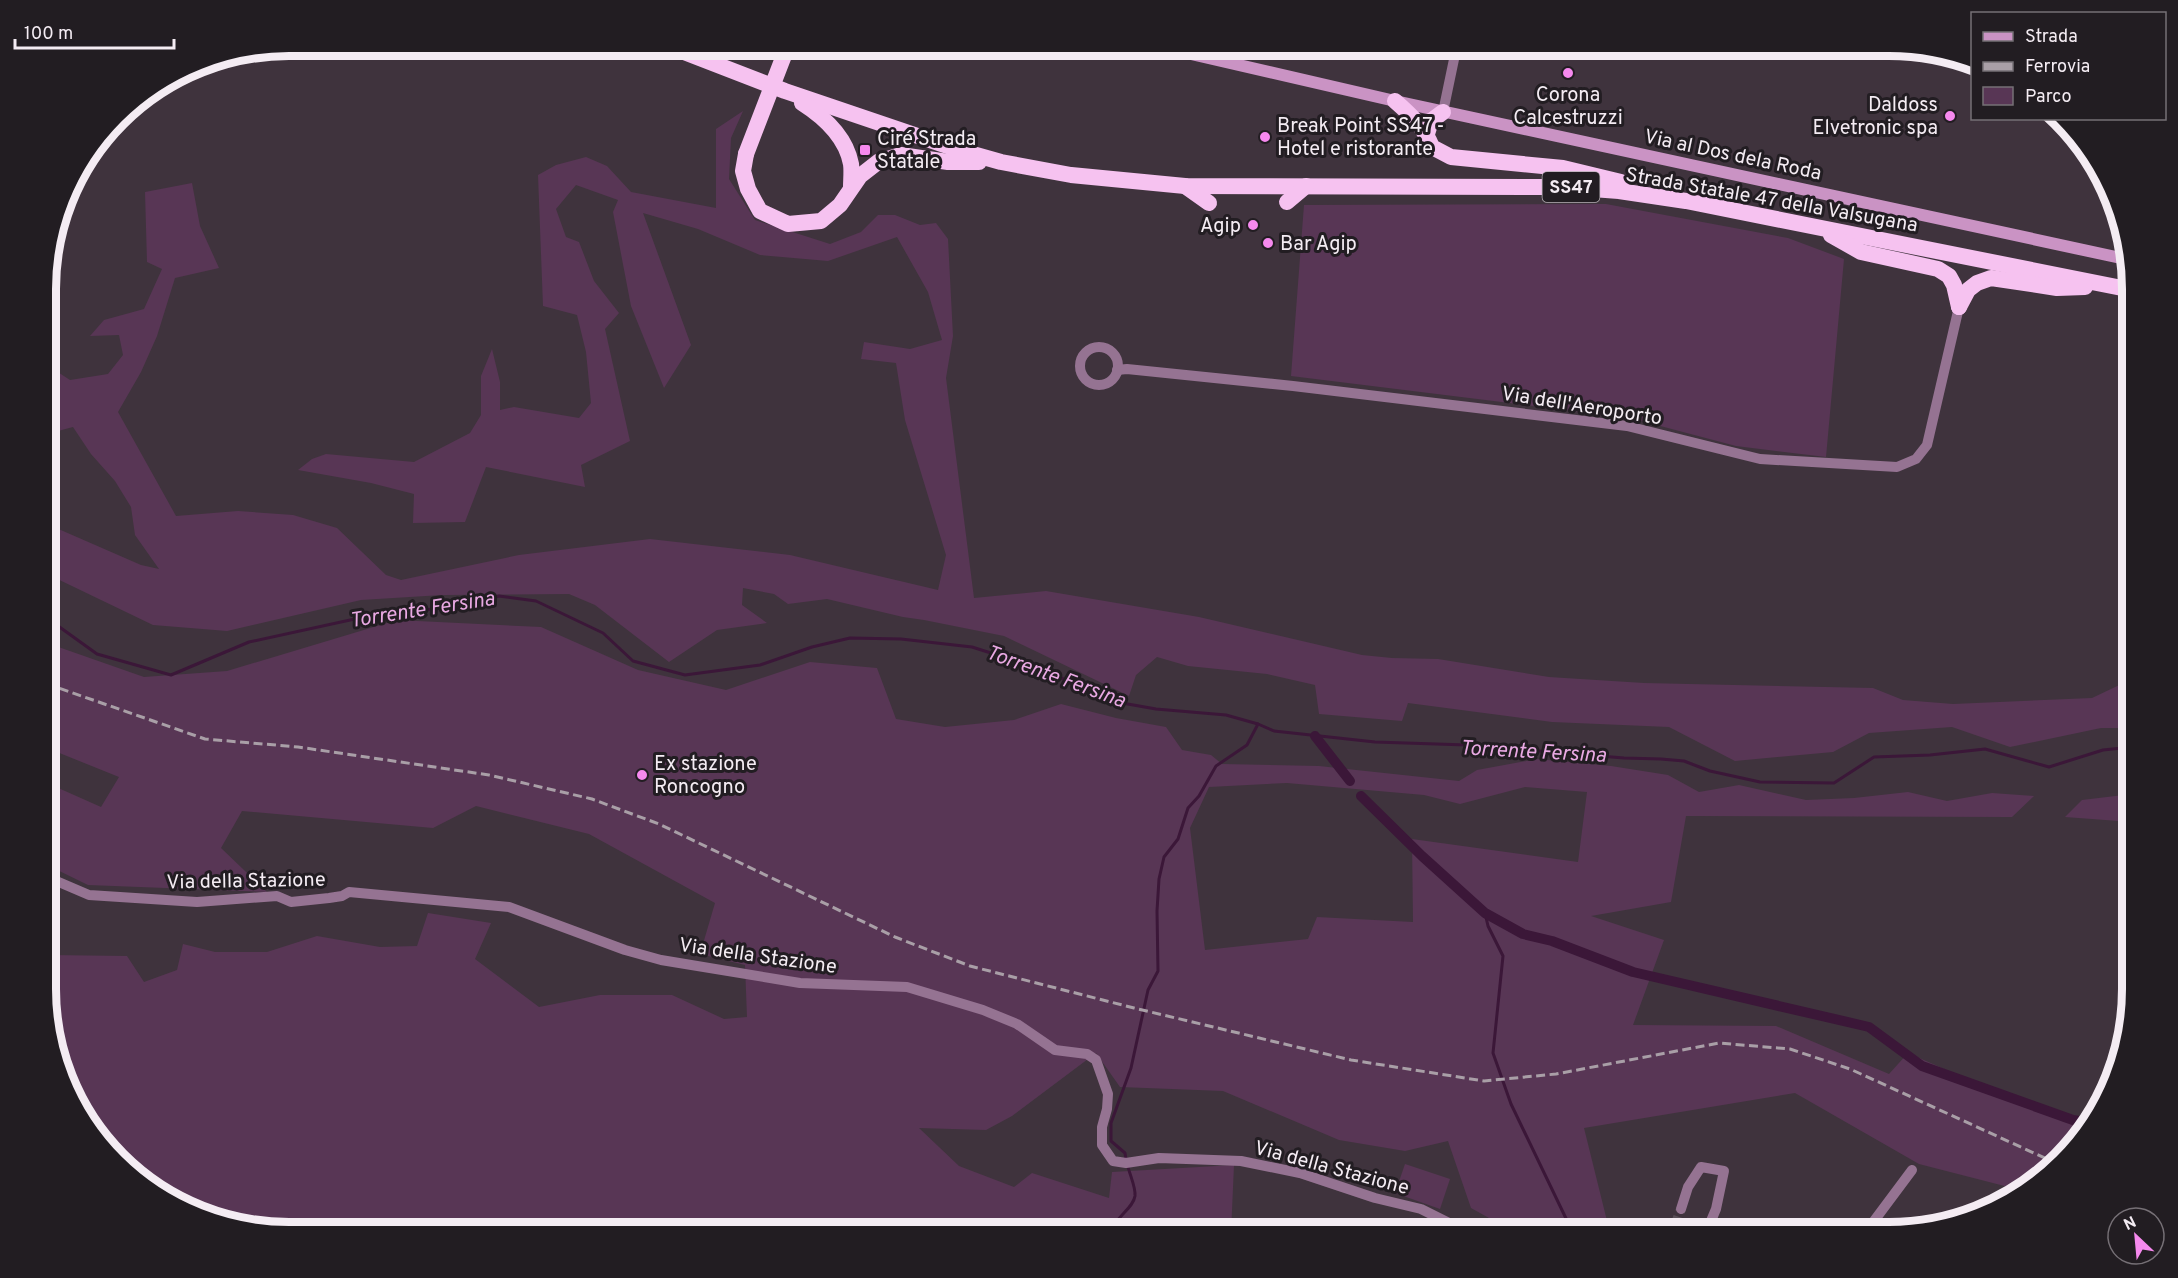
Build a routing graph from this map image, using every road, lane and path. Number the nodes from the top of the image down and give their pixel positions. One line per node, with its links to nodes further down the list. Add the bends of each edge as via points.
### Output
1 (694, 56): 6 (highway, Strada Statale 47 della Valsugana / SS47)
2 (717, 56): 11 (highway, Strada Statale 47 della Valsugana / SS47, via 958,145 1074,169 1165,177)
3 (784, 56): 14 (highway, bridge, via 743,171 759,211 789,224 821,221 840,205)
4 (1200, 56): 7 (main road, Via al Dos dela Roda)
5 (1455, 56): 8 (street)
6 (785, 91): 10 (highway, Strada Statale 47 della Valsugana / SS47); 14 (highway, via 820,114 843,142 851,164)
7 (1395, 101): 8 (main road, Via al Dos dela Roda); 9 (highway)
8 (1443, 112): 9 (highway, via 1431,121); 18 (main road, Via al Dos dela Roda)
9 (1427, 134): 11 (highway, via 1432,147 1451,157 1563,168)
10 (1001, 162): 12 (highway, Strada Statale 47 della Valsugana / SS47, via 1071,175); 14 (highway, via 948,162 901,156 878,162)
11 (1621, 182): 19 (highway, Strada Statale 47 della Valsugana / SS47)
12 (1185, 186): 13 (highway, Strada Statale 47 della Valsugana / SS47); 16 (highway)
13 (1306, 186): 15 (highway); 17 (highway, Strada Statale 47 della Valsugana / SS47, via 1566,187 1686,201)
14 (851, 188)
15 (1287, 202)
16 (1209, 203)
17 (1814, 226): 20 (highway, Strada Statale 47 della Valsugana / SS47); 22 (highway, via 1861,252 1938,269 1954,285)
18 (2121, 258)
19 (2122, 279)
20 (2110, 285): 21 (highway, Strada Statale 47 della Valsugana / SS47); 22 (highway, via 2057,288 1991,278 1968,290)
21 (2122, 288)
22 (1959, 307): 23 (street, Via dell'Aeroporto, via 1928,445 1916,459 1897,467 1760,459 1627,426 1293,386)
23 (1117, 370)
24 (56, 881): 27 (street, Via della Stazione, via 89,895 197,902 277,896 291,902 350,892 509,907 661,960 800,983 907,987 983,1010 1017,1024 1055,1050 1087,1054 1096,1060 1108,1094 1102,1145 1113,1161 1159,1158 1251,1163 1300,1173 1421,1209)
25 (1912, 1170): 29 (street)
26 (1681, 1209): 28 (street, via 1688,1187 1701,1167 1724,1171)
27 (1447, 1222)
28 (1711, 1222)
29 (1873, 1222)

